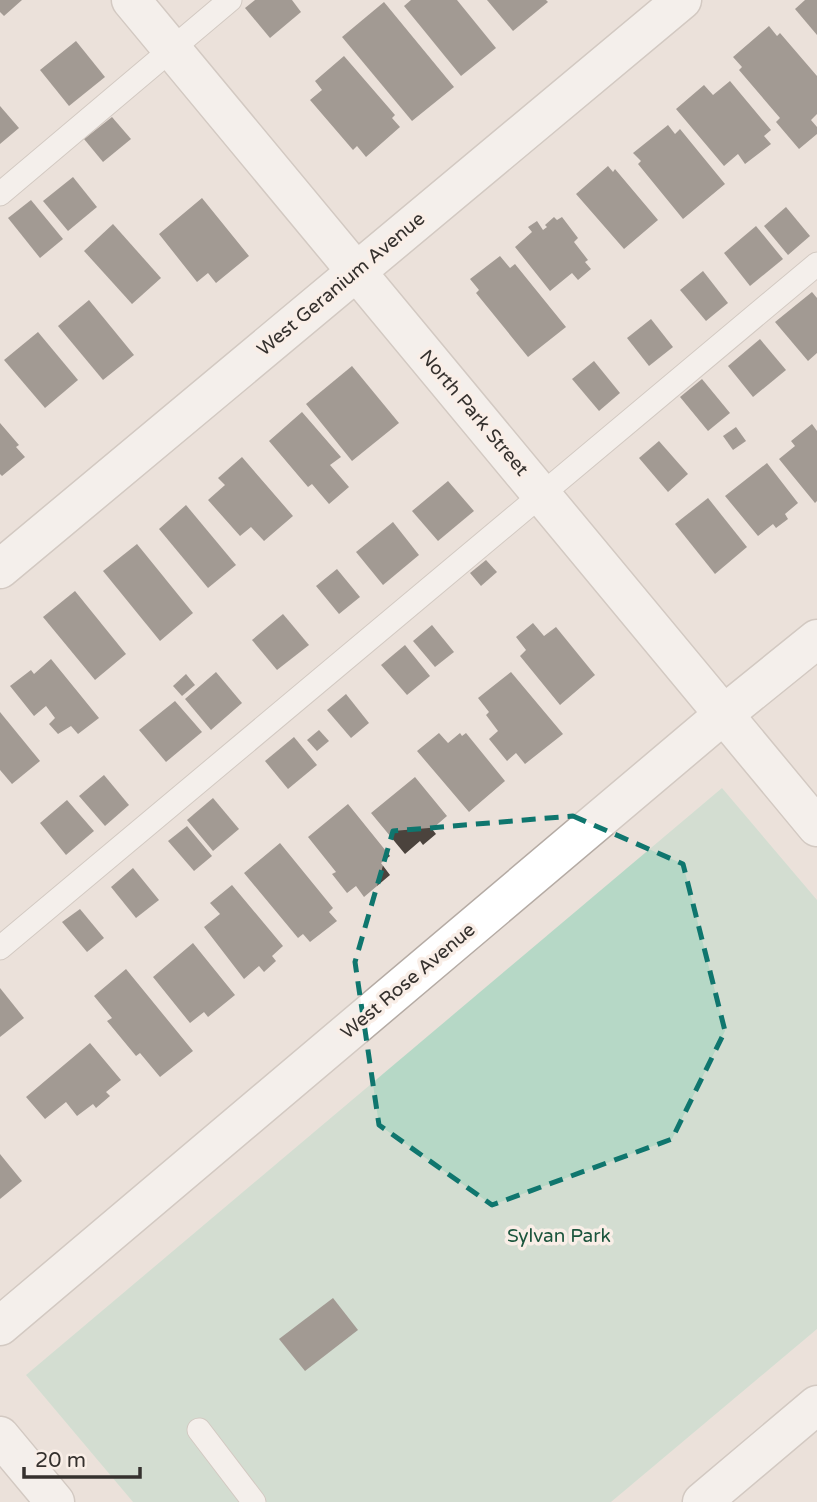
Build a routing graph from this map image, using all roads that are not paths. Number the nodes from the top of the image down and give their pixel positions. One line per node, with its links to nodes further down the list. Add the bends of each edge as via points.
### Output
1 (131, 0): 4 (street, North Park Street)
2 (230, 0): 4 (lane)
3 (682, 0): 7 (street, West Geranium Avenue)
4 (172, 48): 5 (lane); 7 (street, North Park Street)
5 (0, 194)
6 (817, 264): 8 (lane)
7 (355, 272): 8 (street, North Park Street); 9 (street, West Geranium Avenue)
8 (541, 494): 11 (street, North Park Street); 13 (lane)
9 (0, 569)
10 (817, 639): 11 (street, West Rose Avenue)
11 (723, 715): 12 (street, North Park Street); 14 (street, West Rose Avenue)
12 (817, 827)
13 (0, 948)
14 (0, 1326)
15 (817, 1405): 20 (street)
16 (199, 1430): 19 (lane)
17 (0, 1436): 18 (street)
18 (55, 1502)
19 (254, 1502)
20 (702, 1502)

